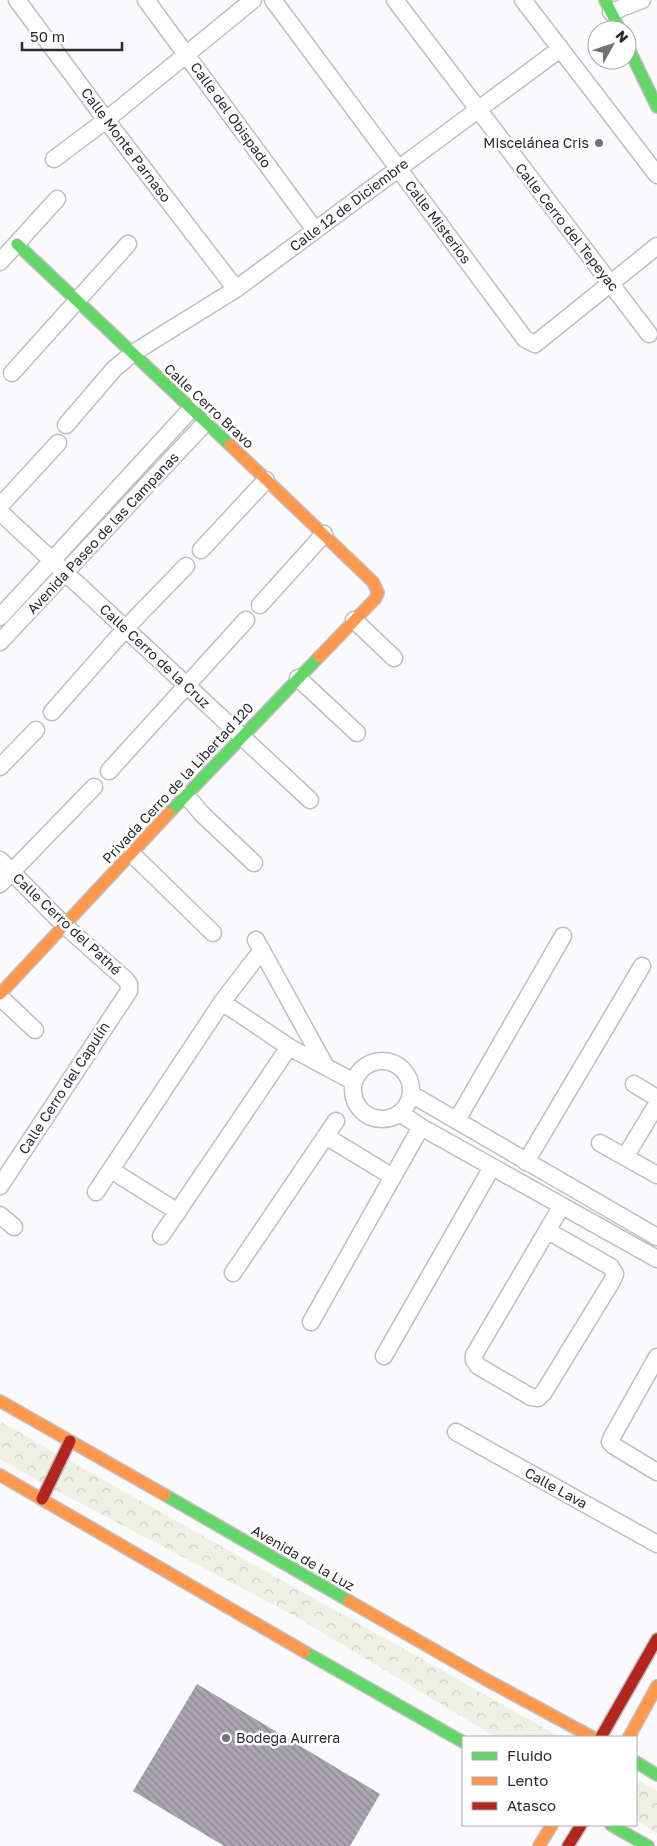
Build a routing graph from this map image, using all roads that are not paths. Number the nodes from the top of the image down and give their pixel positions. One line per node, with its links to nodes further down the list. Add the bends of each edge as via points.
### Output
1 (17, 0): 15 (street, Calle Monte Parnaso)
2 (146, 0): 11 (street, Calle del Obispado)
3 (253, 0): 11 (street)
4 (272, 0): 17 (street, Calle Misterios)
5 (395, 0): 14 (street, Calle Cerro del Tepeyac)
6 (523, 0): 10 (street)
7 (642, 0): 8 (street)
8 (608, 6): 9 (main road)
9 (615, 20)
10 (560, 49): 14 (street, Calle 12 de Diciembre); 18 (street)
11 (186, 54): 15 (street); 20 (street, Calle del Obispado)
12 (637, 66): 13 (main road)
13 (657, 107)
14 (477, 110): 17 (street, Calle 12 de Diciembre); 25 (street, Calle Cerro del Tepeyac)
15 (106, 120): 16 (street); 26 (street, Calle Monte Parnaso)
16 (54, 159)
17 (397, 168): 20 (street, Calle 12 de Diciembre); 25 (street, Calle Misterios, via 525,339 535,344)
18 (657, 175)
19 (58, 199): 21 (street)
20 (315, 230): 26 (street, Calle 12 de Diciembre)
21 (17, 244): 24 (street); 27 (main road, Calle Cerro Bravo)
22 (128, 244): 27 (street)
23 (657, 246): 25 (street)
24 (0, 262)
25 (611, 284): 28 (street, Calle Cerro del Tepeyac)
26 (236, 289): 29 (street, Calle 12 de Diciembre)
27 (76, 301): 29 (main road, Calle Cerro Bravo); 30 (street)
28 (649, 334)
29 (132, 353): 31 (main road, Calle Cerro Bravo); 33 (street, Calle 12 de Diciembre)
30 (12, 373)
31 (191, 409): 32 (main road, Calle Cerro Bravo); 40 (street, Avenida Paseo de las Campanas)
32 (205, 423): 35 (main road, Calle Cerro Bravo); 42 (street, Avenida Paseo de las Campanas)
33 (66, 425)
34 (58, 443): 36 (street)
35 (266, 480): 38 (main road, Calle Cerro Bravo); 39 (street)
36 (0, 506)
37 (0, 512): 40 (street, Calle Cerro de la Cruz)
38 (324, 534): 43 (main road, Calle Cerro Bravo, via 373,582); 44 (street)
39 (201, 550)
40 (53, 560): 42 (street, Calle Cerro de la Cruz); 45 (street, Avenida Paseo de las Campanas)
41 (186, 566): 48 (street)
42 (66, 573): 48 (street, Calle Cerro de la Cruz); 49 (street, Avenida Paseo de las Campanas)
43 (378, 593): 47 (main road, Privada Cerro de la Libertad 120)
44 (260, 605)
45 (0, 617)
46 (246, 620): 52 (street)
47 (354, 620): 50 (street); 51 (main road, Privada Cerro de la Libertad 120)
48 (126, 628): 52 (street, Calle Cerro de la Cruz); 53 (street)
49 (0, 642)
50 (394, 658)
51 (298, 678): 55 (street); 56 (main road, Privada Cerro de la Libertad 120)
52 (188, 685): 56 (street, Calle Cerro de la Cruz); 58 (street)
53 (52, 712)
54 (36, 730): 57 (street)
55 (357, 733)
56 (242, 736): 60 (main road, Privada Cerro de la Libertad 120); 61 (street, Calle Cerro de la Cruz)
57 (0, 767)
58 (109, 771)
59 (94, 787): 64 (street)
60 (186, 795): 62 (main road, Privada Cerro de la Libertad 120); 63 (street)
61 (310, 800)
62 (132, 854): 66 (main road, Privada Cerro de la Libertad 120); 67 (street)
63 (254, 863)
64 (6, 866): 65 (street); 66 (street, Calle Cerro del Pathé)
65 (0, 884)
66 (64, 925): 70 (street, Calle Cerro del Pathé, via 126,979); 71 (main road, Privada Cerro de la Libertad 120)
67 (213, 933)
68 (563, 936): 82 (street)
69 (642, 966): 88 (street)
70 (129, 991): 93 (street, Calle Cerro del Capulín)
71 (0, 995): 73 (street)
72 (222, 1002): 74 (street); 75 (street, via 259,945); 90 (street)
73 (35, 1030)
74 (289, 1047): 75 (street); 96 (street)
75 (326, 1067): 76 (street)
76 (354, 1082): 78 (street, via 365,1066 376,1061 388,1061 406,1074); 81 (street, via 354,1098 368,1116 391,1118)
77 (634, 1084): 79 (street)
78 (411, 1094): 81 (street, via 408,1105); 82 (street)
79 (657, 1098)
80 (657, 1104): 87 (street)
81 (400, 1113): 84 (street)
82 (457, 1120): 88 (street)
83 (336, 1121): 85 (street)
84 (421, 1127): 89 (street); 92 (street)
85 (327, 1137): 92 (street); 103 (street)
86 (600, 1143): 87 (street)
87 (625, 1157): 91 (street)
88 (526, 1162): 100 (street)
89 (492, 1167): 95 (street); 105 (street)
90 (111, 1170): 94 (street); 96 (street)
91 (657, 1175)
92 (393, 1177): 104 (street)
93 (0, 1186)
94 (96, 1192)
95 (562, 1207): 99 (street); 102 (street)
96 (178, 1212): 101 (street)
97 (0, 1215): 98 (street)
98 (14, 1227)
99 (548, 1231): 99 (street, via 474,1355 478,1366 538,1398 615,1274 611,1267)
100 (657, 1235): 102 (street)
101 (161, 1236)
102 (652, 1256)
103 (233, 1273)
104 (311, 1322)
105 (384, 1356)
106 (657, 1357): 110 (street, via 610,1442)
107 (0, 1401): 109 (main road, Avenida de la Luz)
108 (456, 1432): 113 (street, Calle Lava)
109 (70, 1441): 112 (main road); 116 (main road, Avenida de la Luz)
110 (657, 1472)
111 (0, 1475): 112 (main road)
112 (42, 1500): 119 (main road)
113 (657, 1544)
114 (657, 1639): 117 (main road)
115 (657, 1686): 118 (main road)
116 (590, 1736)
117 (602, 1736)
118 (630, 1736)
119 (462, 1741)
120 (637, 1763): 121 (main road)
121 (657, 1775)
122 (551, 1826): 125 (main road)
123 (580, 1826): 126 (main road)
124 (613, 1826): 127 (main road)
125 (539, 1846)
126 (568, 1846)
127 (648, 1846)

